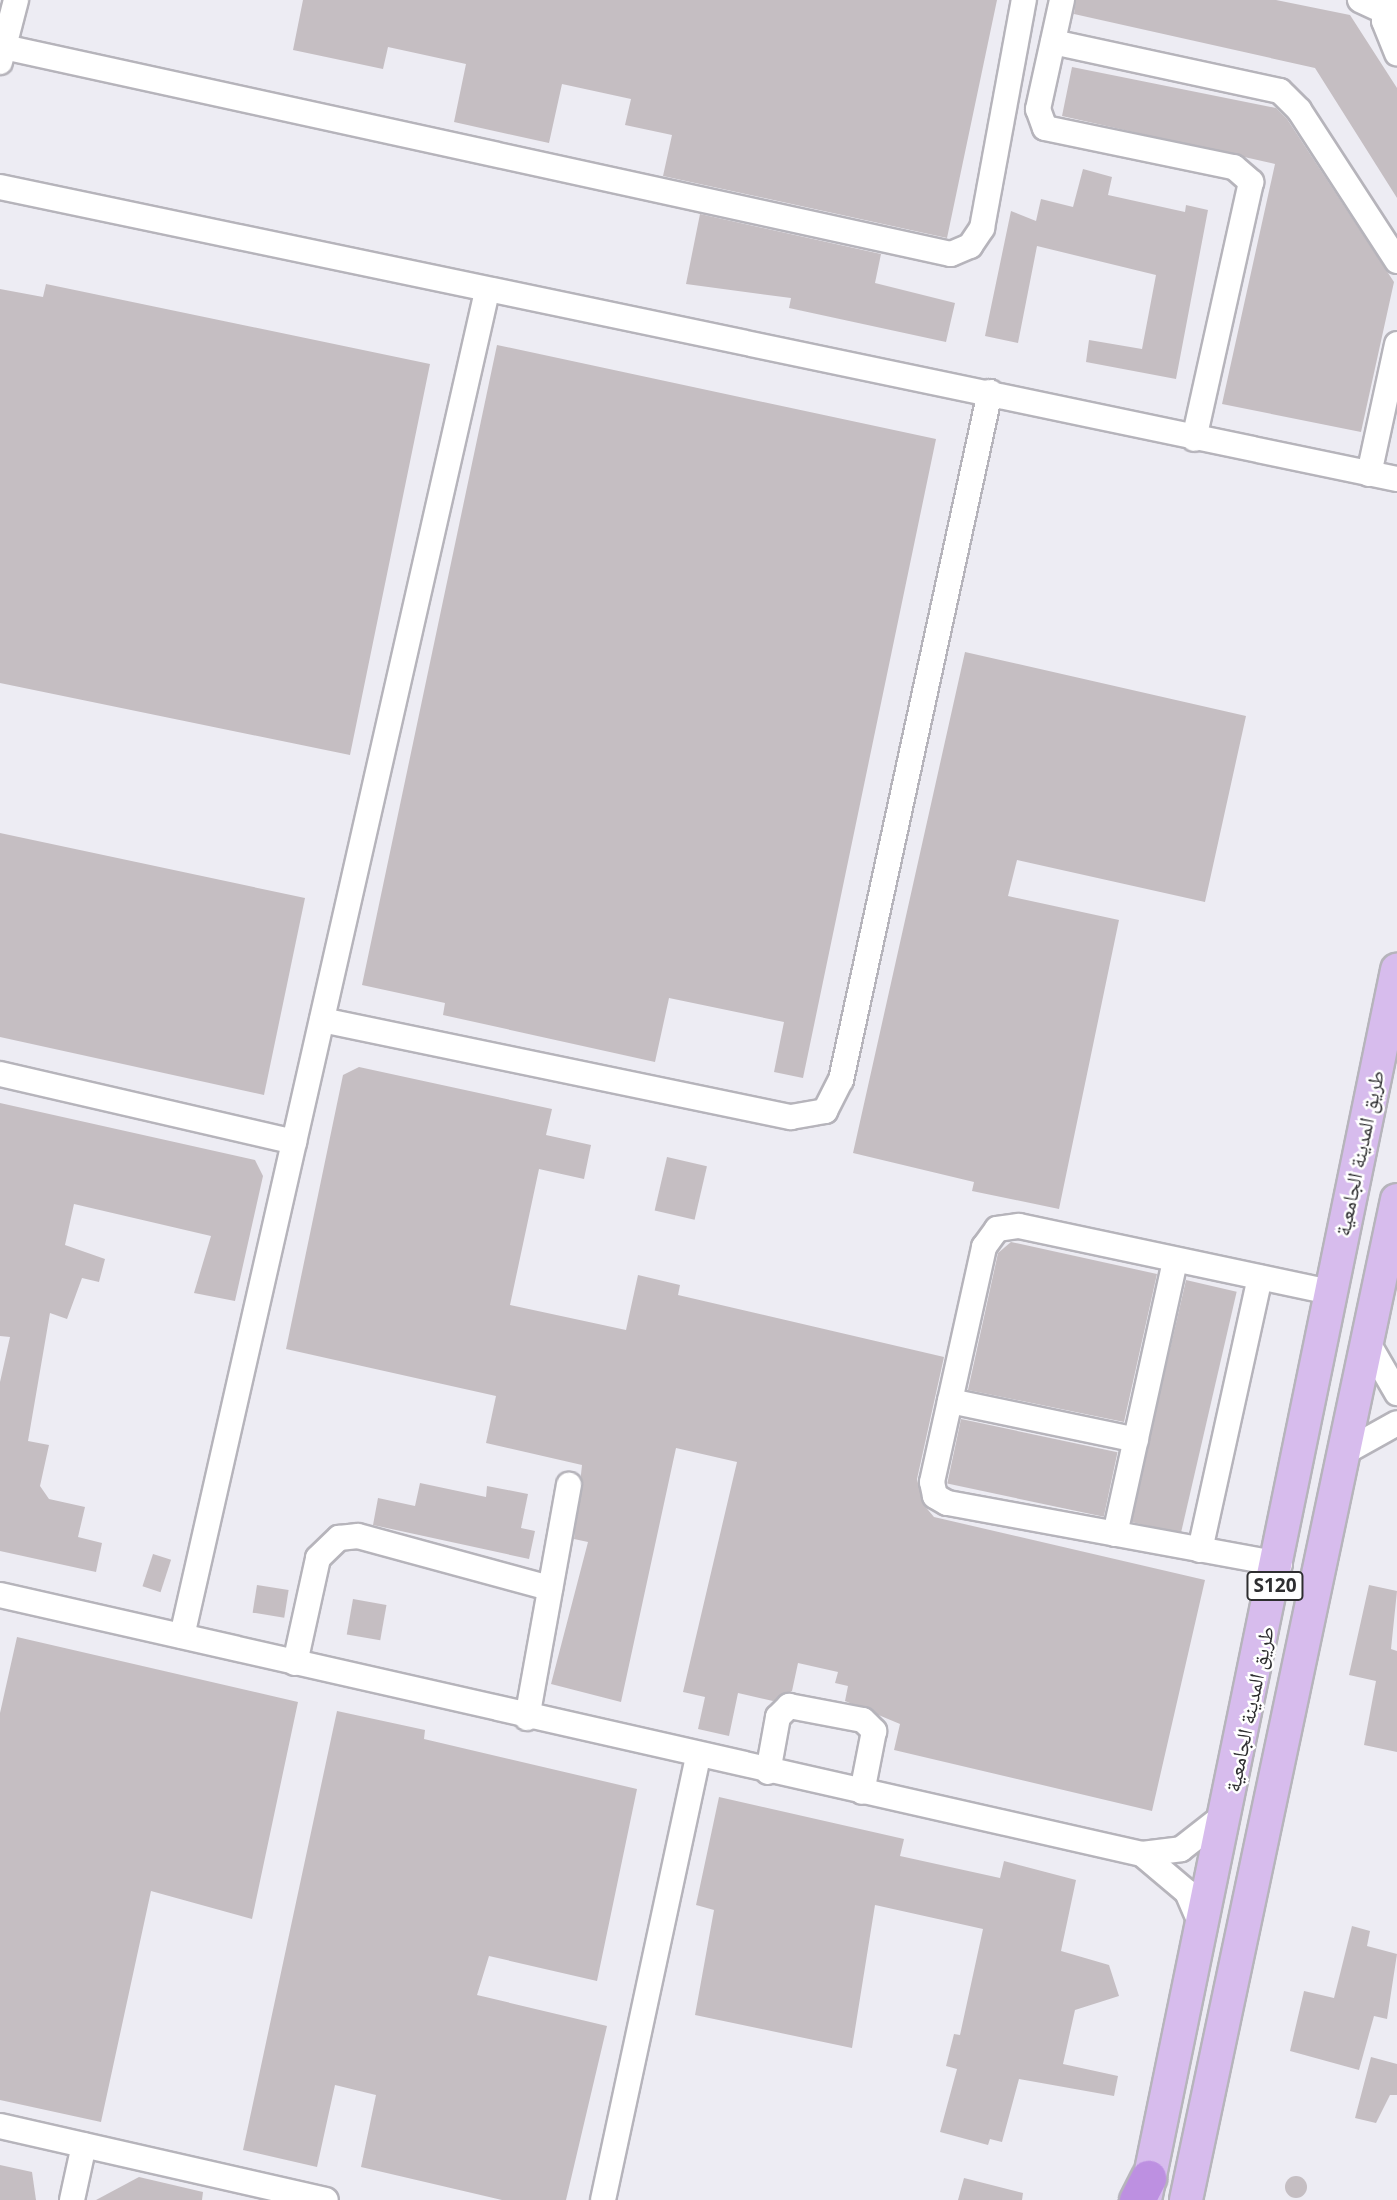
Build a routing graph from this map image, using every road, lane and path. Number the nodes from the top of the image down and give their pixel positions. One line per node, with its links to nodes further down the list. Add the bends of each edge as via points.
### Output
1 (16, 0): 8 (street)
2 (1024, 0): 8 (street, via 982,228 970,246 951,254)
3 (1062, 0): 6 (street)
4 (1360, 0): 5 (street)
5 (1392, 8): 7 (street, via 1385,35)
6 (1053, 42): 10 (street, via 1280,92 1299,110); 14 (street, via 1038,109 1045,128 1234,167 1251,182)
7 (1397, 53)
8 (2, 55)
9 (0, 187): 11 (street)
10 (1397, 261)
11 (487, 291): 13 (street); 18 (street)
12 (1397, 344): 15 (street)
13 (990, 392): 14 (street); 18 (street, via 841,1080 825,1111 791,1117)
14 (1194, 439): 15 (street)
15 (1369, 474): 16 (street)
16 (1397, 480)
17 (1397, 970): 24 (main road, طريق المدينة الجامعية / S120)
18 (322, 1020): 20 (street)
19 (0, 1074): 20 (street)
20 (294, 1142): 37 (street)
21 (1397, 1200): 25 (main road, طريق المدينة الجامعية / S120)
22 (1175, 1260): 23 (street); 27 (street, via 1019,1226 997,1229 984,1247); 29 (street)
23 (1260, 1278): 24 (street); 33 (street)
24 (1331, 1292): 34 (main road, طريق المدينة الجامعية / S120)
25 (1368, 1343): 26 (street); 30 (main road, طريق المدينة الجامعية / S120)
26 (1397, 1393)
27 (950, 1401): 29 (street); 32 (street, via 932,1482 940,1501)
28 (1397, 1423): 30 (street)
29 (1136, 1440): 32 (street)
30 (1347, 1451): 52 (main road, طريق المدينة الجامعية / S120)
31 (569, 1485): 35 (street)
32 (1115, 1534): 33 (street)
33 (1200, 1550): 34 (street)
34 (1280, 1564): 43 (main road, طريق المدينة الجامعية / S120)
35 (551, 1588): 38 (street, via 358,1536 339,1538 318,1558); 39 (street)
36 (0, 1597): 37 (street)
37 (182, 1636): 38 (street)
38 (295, 1663): 39 (street)
39 (527, 1718): 40 (street)
40 (698, 1756): 41 (street); 51 (street)
41 (768, 1772): 42 (street); 42 (street, via 778,1717 789,1706 863,1720 874,1731)
42 (862, 1792): 44 (street)
43 (1227, 1812): 44 (street, via 1181,1849); 45 (main road, طريق المدينة الجامعية / S120)
44 (1142, 1854): 45 (street, via 1187,1892)
45 (1203, 1929): 48 (main road, طريق المدينة الجامعية / S120)
46 (0, 2126): 47 (street)
47 (84, 2145): 49 (street); 50 (street)
48 (1144, 2193)
49 (321, 2199)
50 (72, 2200)
51 (603, 2200)
52 (1186, 2200)

